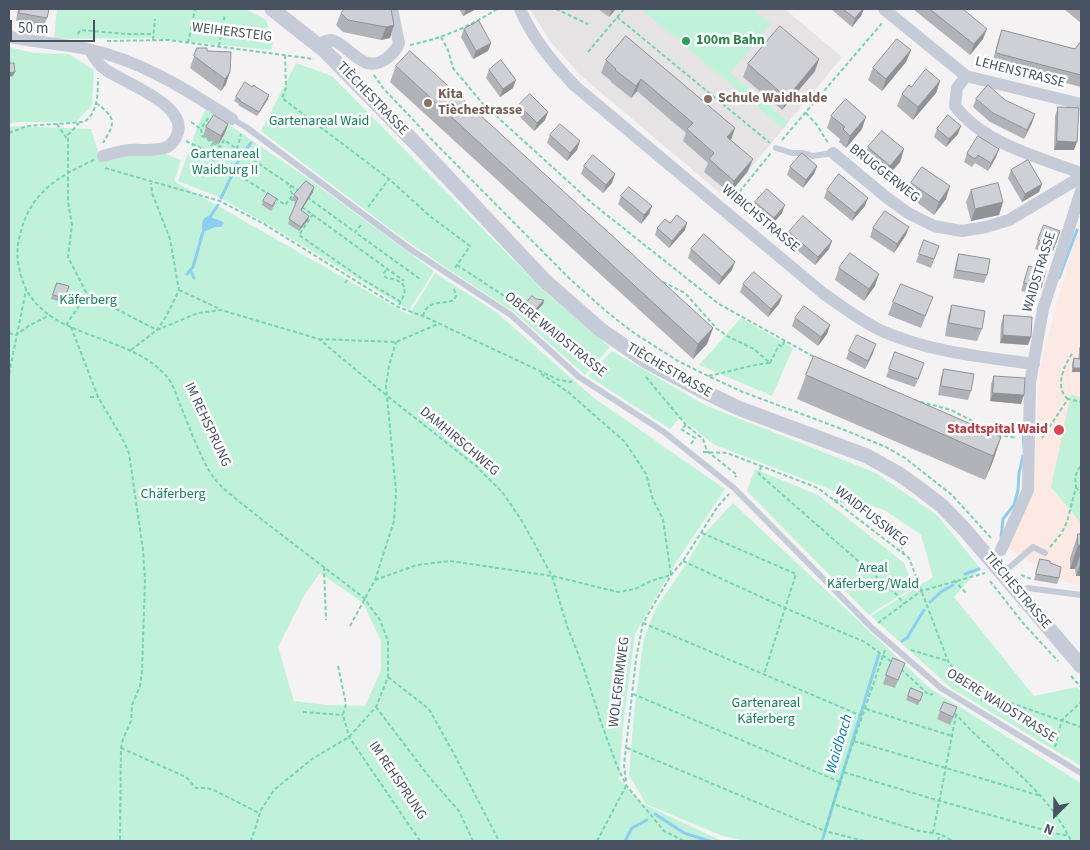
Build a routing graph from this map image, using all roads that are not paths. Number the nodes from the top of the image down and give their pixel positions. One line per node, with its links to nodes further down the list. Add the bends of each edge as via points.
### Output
1 (272, 9): 7 (street, TIÈCHESTRASSE)
2 (392, 9): 7 (street, via 398,47 385,59 370,64 332,40 327,40)
3 (520, 9): 16 (street, WIBICHSTRASSE, via 537,42 575,86 851,314 881,330 947,352)
4 (887, 13): 8 (street, LEHENSTRASSE)
5 (9, 37): 6 (street, OBERE WAIDSTRASSE)
6 (84, 48): 10 (street, OBERE WAIDSTRASSE, via 136,64); 13 (street, via 100,66 168,106 178,123 172,143 160,149 128,150)
7 (317, 52): 19 (street, TIÈCHESTRASSE, via 421,148 545,281 601,330 646,361 729,404 867,456 900,474 942,506)
8 (966, 76): 9 (street, LEHENSTRASSE); 14 (street, via 957,88 955,106 976,126 1017,149)
9 (1081, 104)
10 (232, 119): 23 (lane, OBERE WAIDSTRASSE, via 410,249 511,315 579,377 664,432 732,486 872,628 943,690)
11 (776, 148): 12 (lane, via 812,156)
12 (833, 153): 14 (street, BRUGGERWEG, via 908,213 934,226 962,231 1009,220)
13 (99, 157)
14 (1081, 175)
15 (1081, 191): 16 (street, WAIDSTRASSE, via 1043,309)
16 (1034, 364): 17 (street, via 1030,383 1028,490)
17 (1002, 550)
18 (1045, 553): 19 (lane, via 1033,547)
19 (1007, 570): 20 (street, TIÈCHESTRASSE)
20 (1018, 593): 21 (lane, via 1028,588); 22 (street, TIÈCHESTRASSE)
21 (1081, 595)
22 (1073, 664)
23 (1081, 773)

